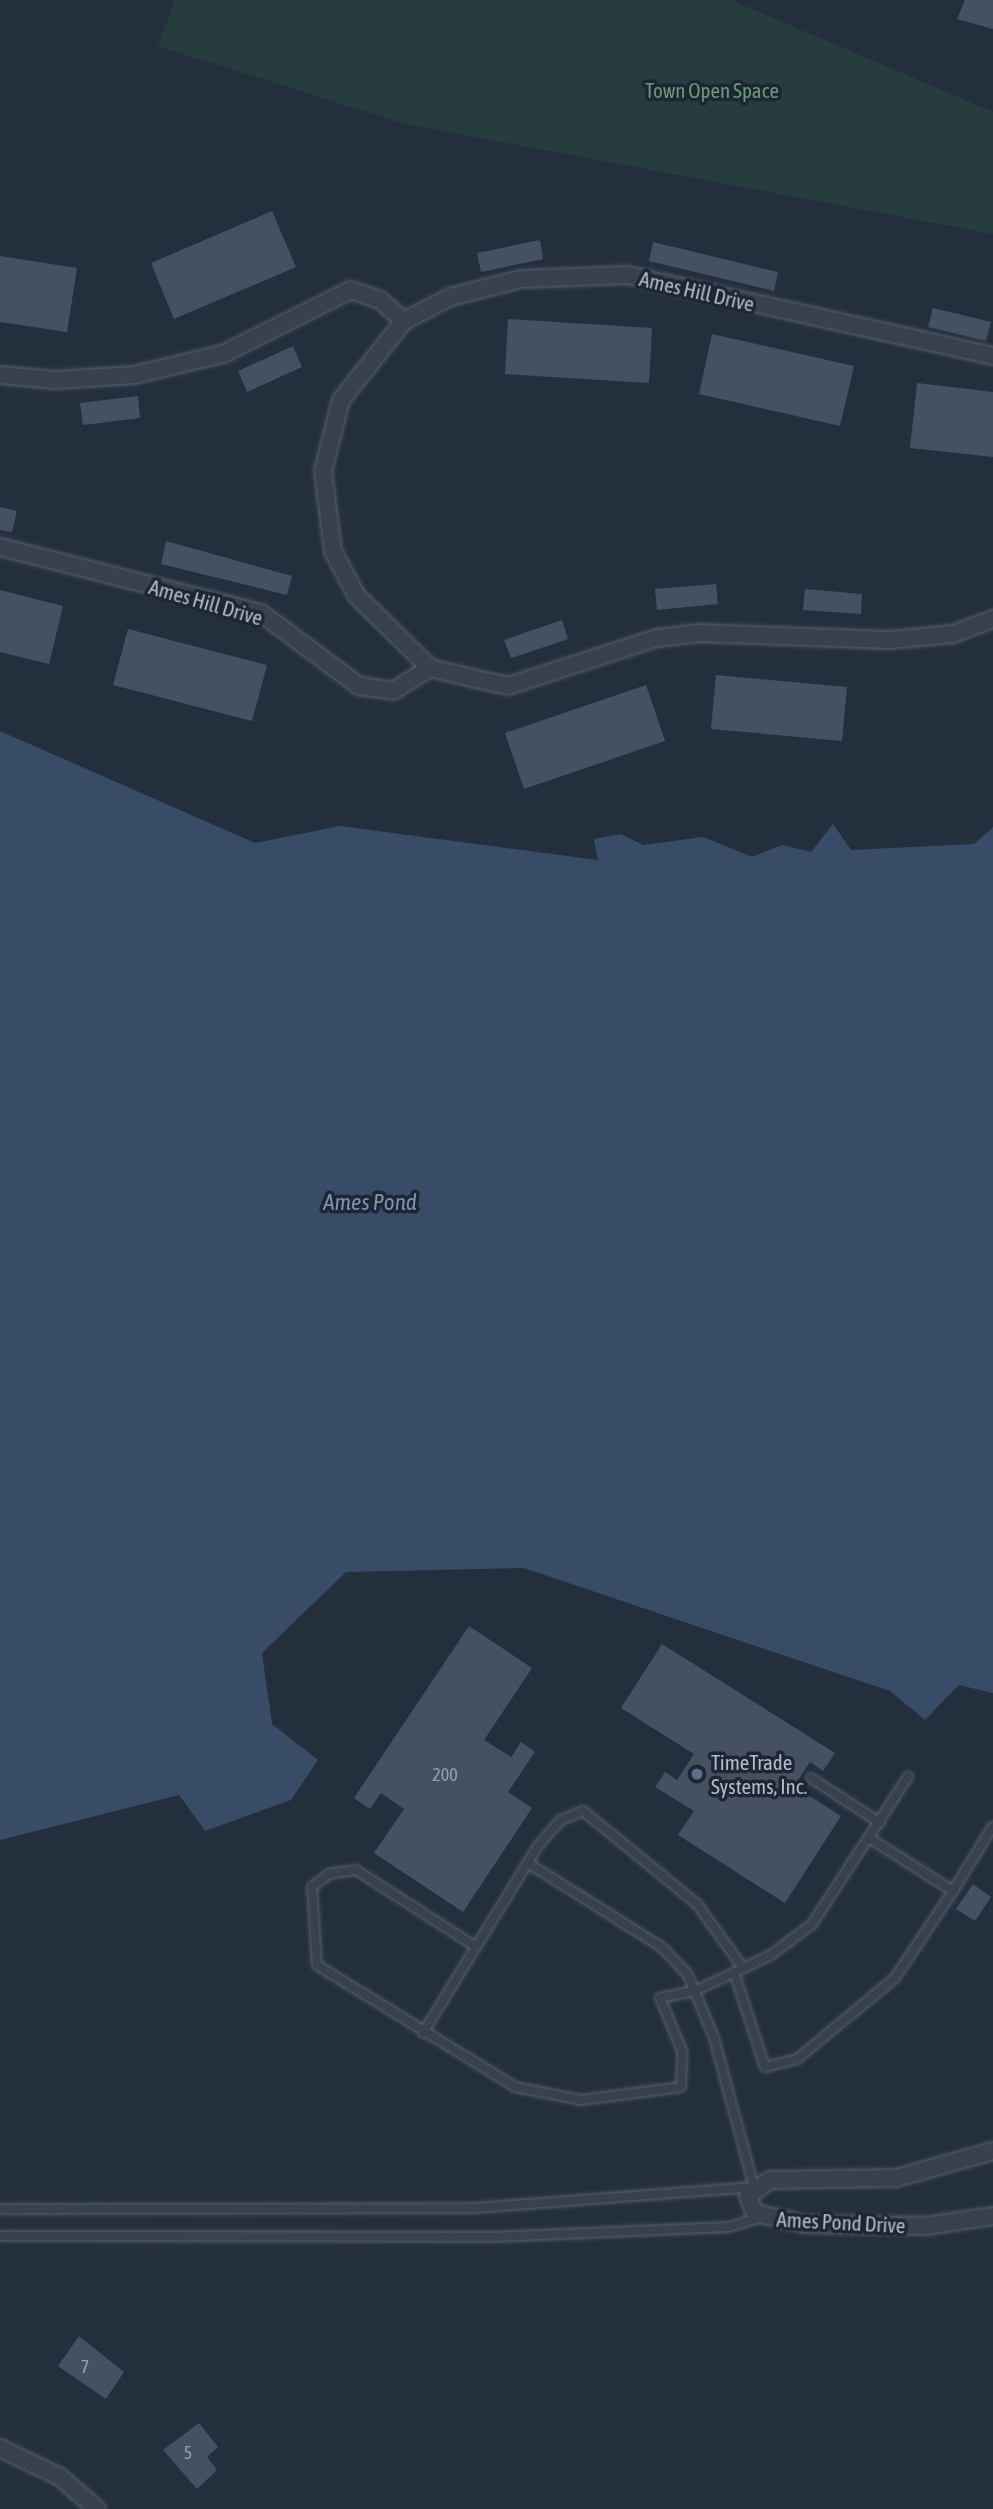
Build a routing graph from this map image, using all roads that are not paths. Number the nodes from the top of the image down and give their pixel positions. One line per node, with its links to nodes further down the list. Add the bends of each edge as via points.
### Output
1 (404, 321): 2 (street, Ames Hill Drive, via 482,287 592,272); 3 (street, via 380,300 351,290 223,354 134,375 55,380); 6 (street, Ames Hill Drive, via 341,400 326,446 324,497 333,551 356,595)
2 (993, 356)
3 (0, 375)
4 (0, 547): 6 (street, Ames Hill Drive, via 261,613 359,686 393,691)
5 (993, 619): 6 (street, via 953,634 889,640 719,632 657,638 508,686)
6 (430, 668)
7 (811, 1777): 9 (lane)
8 (908, 1777): 9 (lane)
9 (880, 1824): 11 (lane)
10 (993, 1826): 13 (lane)
11 (871, 1839): 13 (lane); 15 (lane, via 812,1924)
12 (528, 1863): 14 (lane); 15 (lane, via 561,1820 583,1811 697,1904); 16 (lane, via 663,1948)
13 (953, 1891): 15 (lane, via 895,1978 797,2059 765,2067)
14 (476, 1947): 17 (lane); 17 (lane, via 356,1870 329,1874 312,1887 317,1965)
15 (739, 1970): 16 (lane)
16 (697, 1990): 17 (lane, via 660,1998 682,2051 681,2087 632,2098 581,2100 515,2087); 19 (lane)
17 (423, 2033)
18 (993, 2151): 19 (street, Ames Pond Drive, via 896,2178 770,2180)
19 (754, 2187): 20 (lane, via 474,2208); 21 (street, Ames Pond Drive, via 749,2206)
20 (0, 2209)
21 (764, 2216): 22 (street, Ames Pond Drive, via 869,2227); 23 (lane, via 729,2227 492,2237)
22 (993, 2216)
23 (0, 2236)
24 (0, 2448): 25 (street, via 60,2477)
25 (97, 2509)

